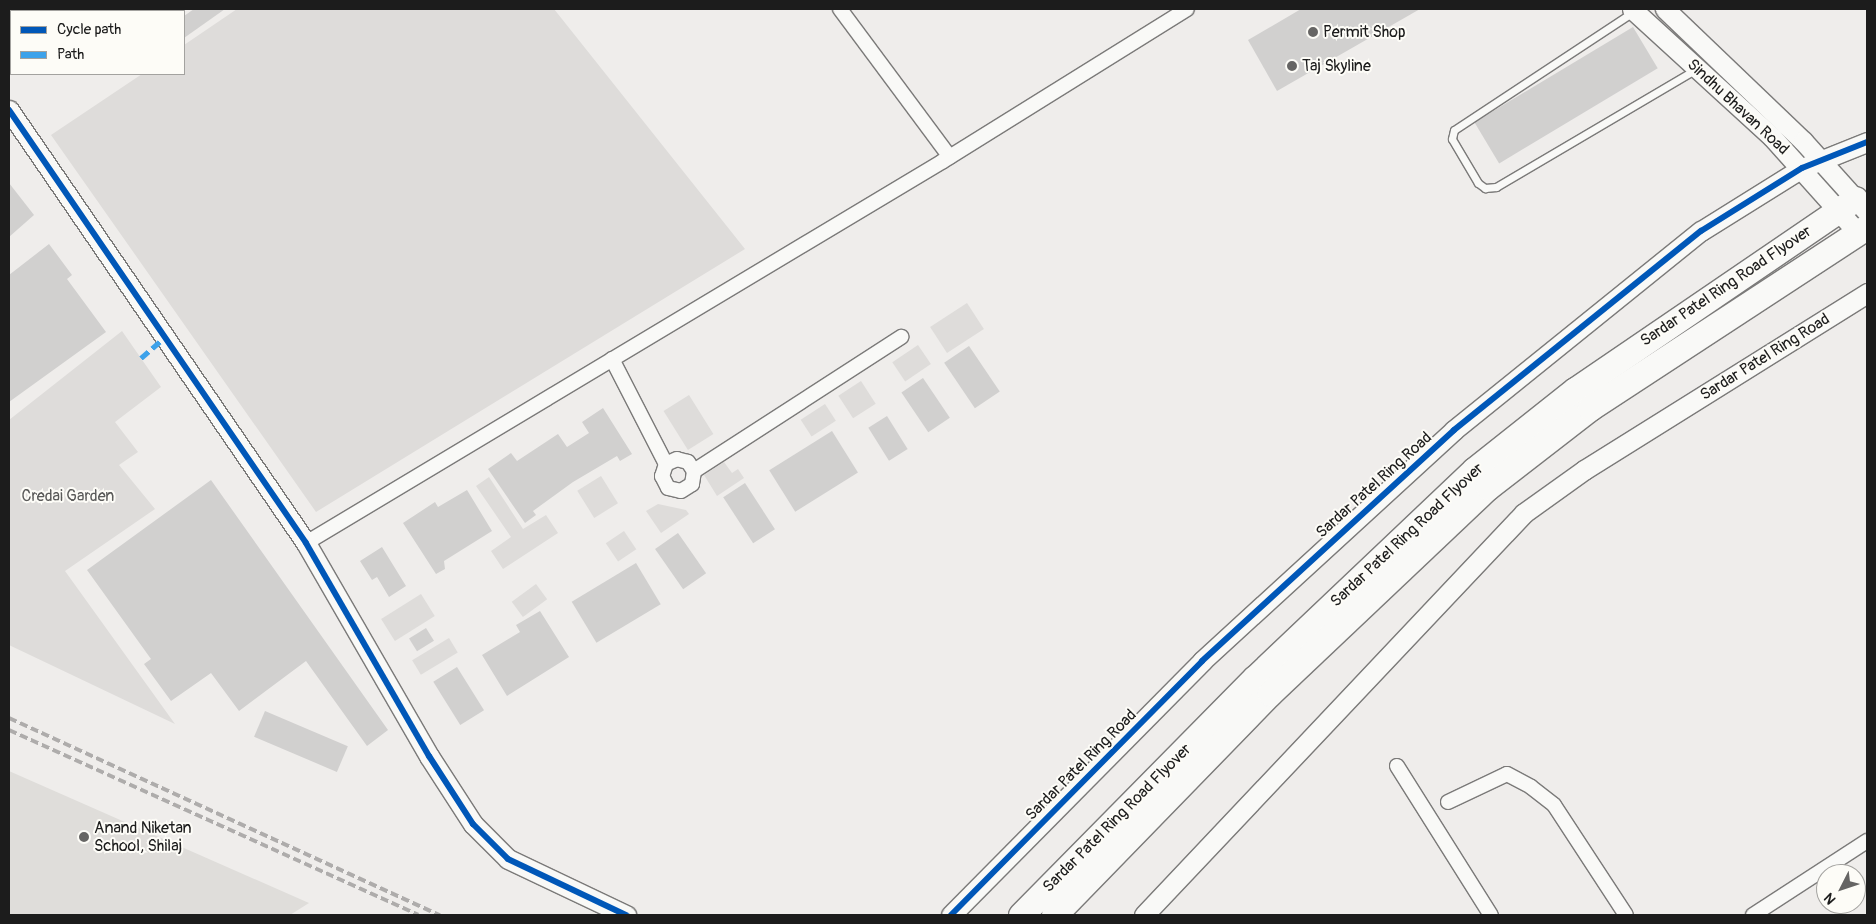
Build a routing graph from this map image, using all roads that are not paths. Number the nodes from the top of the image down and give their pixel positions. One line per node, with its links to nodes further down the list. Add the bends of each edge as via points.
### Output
1 (840, 9): 8 (street)
2 (1187, 9): 8 (street)
3 (1665, 9): 9 (street, Sindhu Bhavan Road)
4 (1633, 10): 5 (street, Sindhu Bhavan Road); 5 (lane, via 1454,130 1452,139 1478,183 1485,188 1496,187)
5 (1697, 68): 10 (street, Sindhu Bhavan Road)
6 (9, 111): 18 (street)
7 (1867, 142): 9 (street, Sardar Patel Ring Road)
8 (950, 157): 14 (street)
9 (1820, 160): 10 (street, Sardar Patel Ring Road); 11 (street, Sindhu Bhavan Road)
10 (1802, 168): 11 (street, Sindhu Bhavan Road); 23 (street, Sardar Patel Ring Road, via 1701,231 1454,430 1202,661)
11 (1857, 216): 15 (highway, Sardar Patel Ring Road Flyover)
12 (1867, 293): 26 (street, Sardar Patel Ring Road, via 1584,470 1524,513)
13 (900, 337): 17 (street)
14 (612, 359): 16 (street); 18 (street)
15 (1582, 399): 24 (highway, Sardar Patel Ring Road Flyover, via 1474,470 1362,574); 25 (highway, Sardar Patel Ring Road Flyover, via 1270,693)
16 (666, 464): 17 (street, via 677,459 688,462); 17 (street, via 662,476 668,488 675,490 681,491 692,484)
17 (694, 471)
18 (306, 543): 22 (street, via 429,756 473,824 508,859)
19 (1397, 766): 27 (street)
20 (1448, 802): 28 (street, via 1507,774 1531,787 1554,805)
21 (1867, 841): 29 (street)
22 (626, 915)
23 (951, 915)
24 (1021, 915)
25 (1054, 915)
26 (1144, 915)
27 (1491, 915)
28 (1626, 915)
29 (1753, 915)

